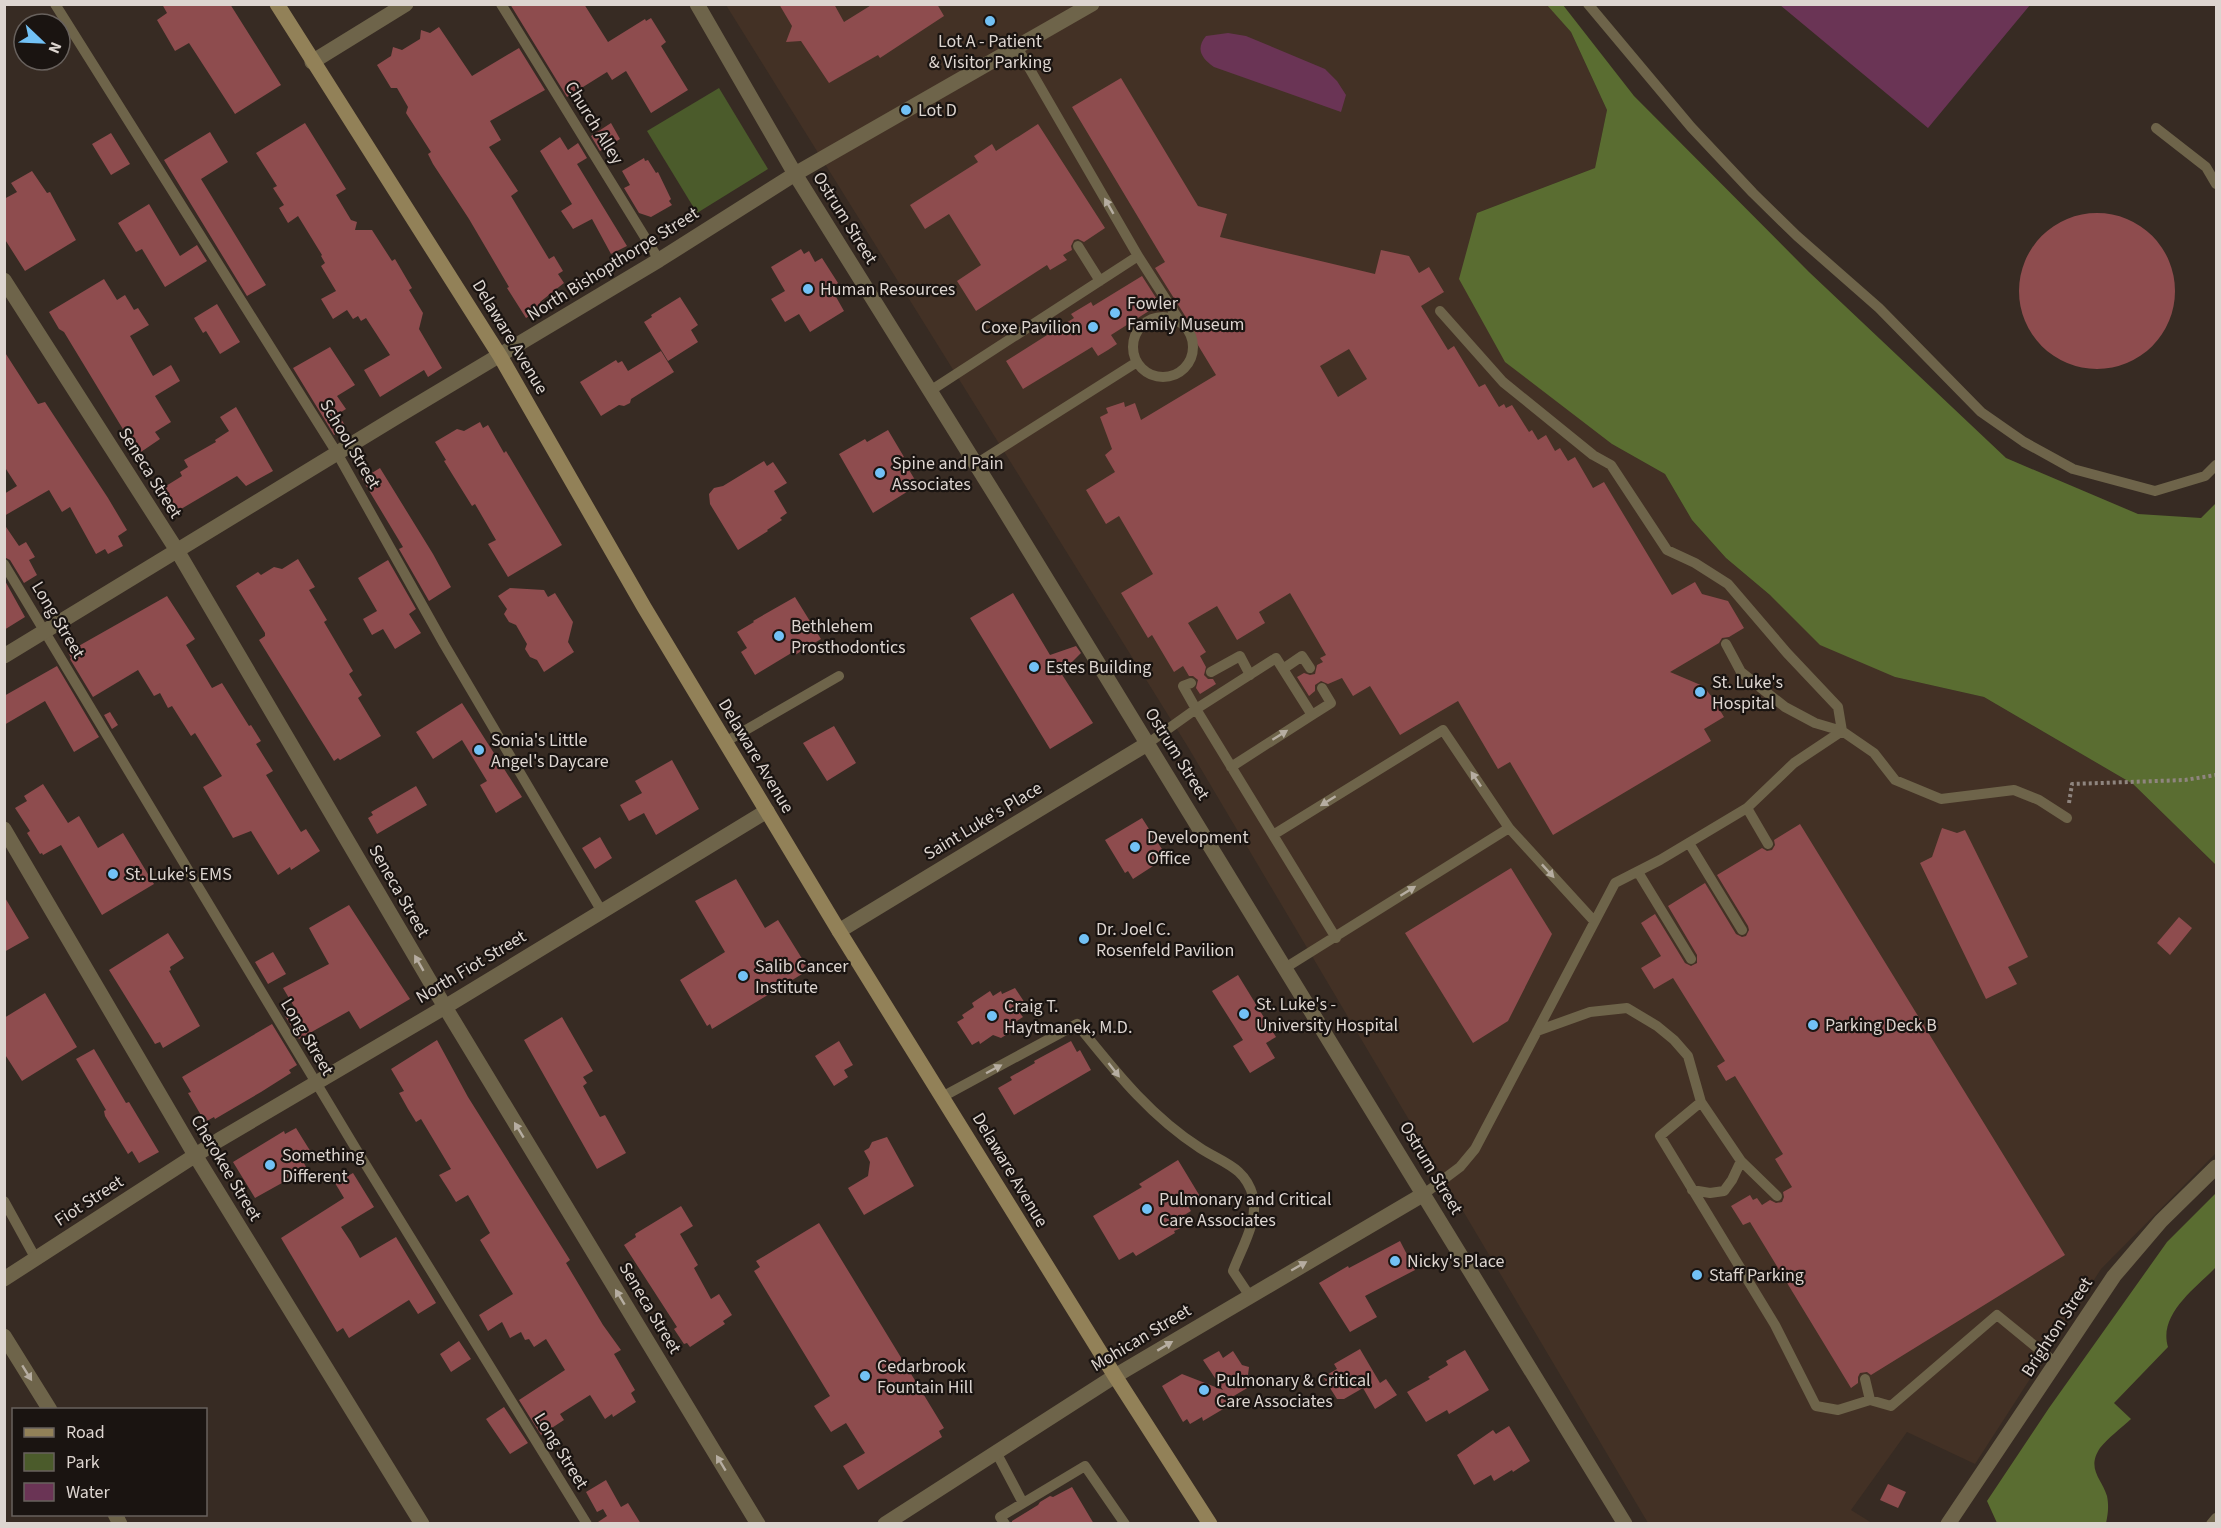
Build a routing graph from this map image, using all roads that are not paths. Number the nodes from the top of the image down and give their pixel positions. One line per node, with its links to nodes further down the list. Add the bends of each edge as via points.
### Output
1 (55, 4): 23 (lane, School Street)
2 (277, 4): 9 (main road, Delaware Avenue)
3 (406, 4): 9 (street)
4 (501, 4): 15 (lane, Church Alley)
5 (697, 4): 11 (street, Ostrum Street)
6 (1092, 4): 8 (street, North Bishopthorpe Street)
7 (1588, 4): 25 (lane, via 1691,127 1753,193 1879,308 1981,412 2073,469 2144,489 2155,491 2205,476)
8 (1017, 47): 11 (street, North Bishopthorpe Street); 14 (lane, one-way to 8)
9 (312, 62): 20 (main road, Delaware Avenue)
10 (2156, 128): 12 (lane, via 2206,167)
11 (795, 174): 15 (street, North Bishopthorpe Street); 22 (street, Ostrum Street)
12 (2217, 184)
13 (1078, 246): 17 (lane)
14 (1138, 256): 17 (lane); 19 (lane)
15 (658, 260): 20 (street, North Bishopthorpe Street)
16 (4, 280): 26 (street, Seneca Street)
17 (1100, 281): 22 (lane)
18 (1440, 311): 40 (lane, via 1503,382 1593,455 1611,465 1667,550 1728,584 1838,708)
19 (1181, 323): 21 (lane, via 1162,317 1144,325 1134,342); 21 (lane, via 1192,340 1191,359 1186,367 1160,377 1151,375)
20 (500, 356): 23 (street, North Bishopthorpe Street); 41 (main road, Delaware Avenue)
21 (1137, 362): 24 (lane)
22 (930, 391): 24 (street, Ostrum Street)
23 (337, 453): 26 (street, North Bishopthorpe Street); 53 (lane, School Street)
24 (976, 464): 42 (street, Ostrum Street)
25 (2217, 465)
26 (178, 552): 28 (street, North Bishopthorpe Street); 60 (street, Seneca Street, one-way to 26)
27 (4, 564): 28 (lane, Long Street)
28 (45, 630): 30 (street, North Bishopthorpe Street); 62 (lane, Long Street)
29 (1726, 644): 40 (lane, via 1741,672 1785,707 1815,723)
30 (4, 656)
31 (1310, 668): 32 (lane, via 1302,656)
32 (1283, 669): 34 (lane, via 1276,658); 39 (lane)
33 (1211, 672): 34 (lane, via 1240,656)
34 (1250, 675): 38 (lane)
35 (839, 676): 41 (lane)
36 (1191, 682): 38 (lane, via 1184,687)
37 (1322, 688): 39 (lane, via 1332,703)
38 (1196, 709): 42 (lane); 43 (lane)
39 (1312, 715): 43 (lane, one-way to 39)
40 (1842, 731): 44 (lane, via 1794,763); 46 (lane, via 1874,753 1895,780 1941,799 2014,790)
41 (725, 742): 45 (main road, Delaware Avenue)
42 (1147, 744): 56 (street, Saint Luke's Place); 59 (street, Ostrum Street)
43 (1231, 767): 49 (lane)
44 (1747, 808): 50 (lane); 51 (lane)
45 (767, 811): 53 (street, North Fiot Street); 56 (main road, Delaware Avenue)
46 (2067, 818)
47 (1509, 828): 49 (lane, one-way to 49, via 1443,730); 54 (lane, one-way to 54); 57 (lane, one-way to 47)
48 (4, 829): 65 (street, Cherokee Street)
49 (1273, 835): 57 (lane)
50 (1689, 843): 52 (lane); 55 (lane)
51 (1768, 844)
52 (1638, 872): 54 (lane, via 1615,883); 58 (lane)
53 (601, 910): 60 (street, North Fiot Street)
54 (1594, 921): 61 (lane)
55 (1742, 930)
56 (839, 931): 63 (main road, Delaware Avenue)
57 (1335, 938): 59 (lane)
58 (1691, 959)
59 (1285, 968): 69 (street, Ostrum Street)
60 (445, 1007): 62 (street, North Fiot Street); 86 (street, Seneca Street, one-way to 60)
61 (1537, 1031): 64 (lane, via 1590,1012 1627,1008 1657,1026 1688,1056); 69 (lane, via 1474,1149 1460,1167)
62 (315, 1082): 65 (street, North Fiot Street); 85 (lane, Long Street)
63 (942, 1097): 74 (lane, one-way to 74, via 1077,1024 1126,1086 1162,1119 1199,1148 1241,1172 1253,1196 1254,1214 1233,1271); 77 (main road, Delaware Avenue)
64 (1701, 1102): 66 (lane); 68 (lane, via 1660,1136)
65 (195, 1155): 72 (street, Fiot Street); 84 (street, Cherokee Street)
66 (1741, 1161): 68 (lane, via 1724,1191); 70 (lane)
67 (2217, 1167): 76 (street, Brighton Street, via 2161,1221 2114,1276)
68 (1692, 1190): 79 (lane, via 1774,1325 1816,1406 1838,1410)
69 (1424, 1194): 74 (street, Mohican Street, one-way to 69); 91 (street, Ostrum Street)
70 (1777, 1196)
71 (4, 1201): 72 (lane)
72 (36, 1259): 73 (street, Fiot Street)
73 (4, 1279)
74 (1249, 1295): 77 (street, Mohican Street, one-way to 74)
75 (4, 1336): 80 (street, one-way to 80)
76 (2057, 1364): 79 (lane, via 1996,1315 1892,1406); 92 (street, Brighton Street)
77 (1114, 1376): 81 (street, Mohican Street); 90 (main road, Delaware Avenue)
78 (1865, 1379): 79 (lane)
79 (1870, 1400)
80 (49, 1408)
81 (996, 1452): 82 (lane); 87 (street, Mohican Street)
82 (1023, 1503): 88 (lane, via 1000,1517); 89 (lane, via 1085,1466)
83 (2217, 1518): 93 (lane)
84 (422, 1524)
85 (586, 1524)
86 (758, 1524)
87 (885, 1524)
88 (1005, 1524)
89 (1125, 1524)
90 (1210, 1524)
91 (1625, 1524)
92 (1948, 1524)
93 (2211, 1524)

